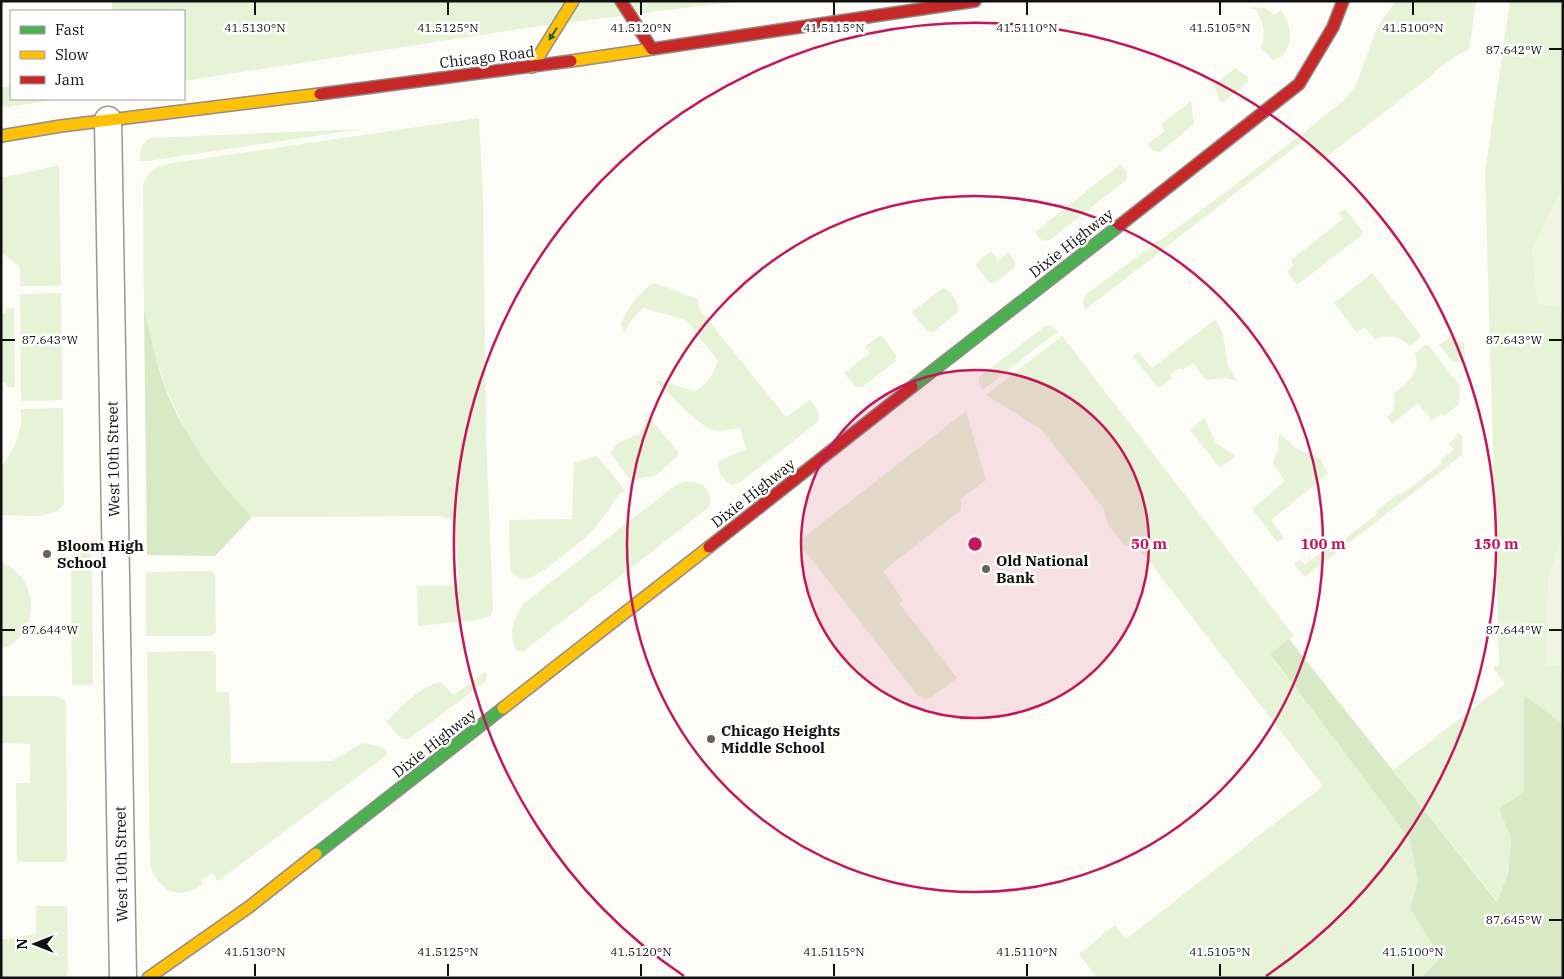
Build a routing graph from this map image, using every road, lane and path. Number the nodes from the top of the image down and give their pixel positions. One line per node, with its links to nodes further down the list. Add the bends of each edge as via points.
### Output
1 (573, 1): 6 (main road, one-way to 6)
2 (621, 1): 5 (main road)
3 (975, 1): 5 (main road, Chicago Road)
4 (1342, 1): 10 (main road, Dixie Highway, via 1333,27 1299,84 249,908)
5 (652, 49): 6 (main road, Chicago Road)
6 (532, 67): 7 (main road, Chicago Road)
7 (108, 120): 8 (main road, Chicago Road); 9 (street, West 10th Street)
8 (1, 136)
9 (123, 978)
10 (148, 978)

